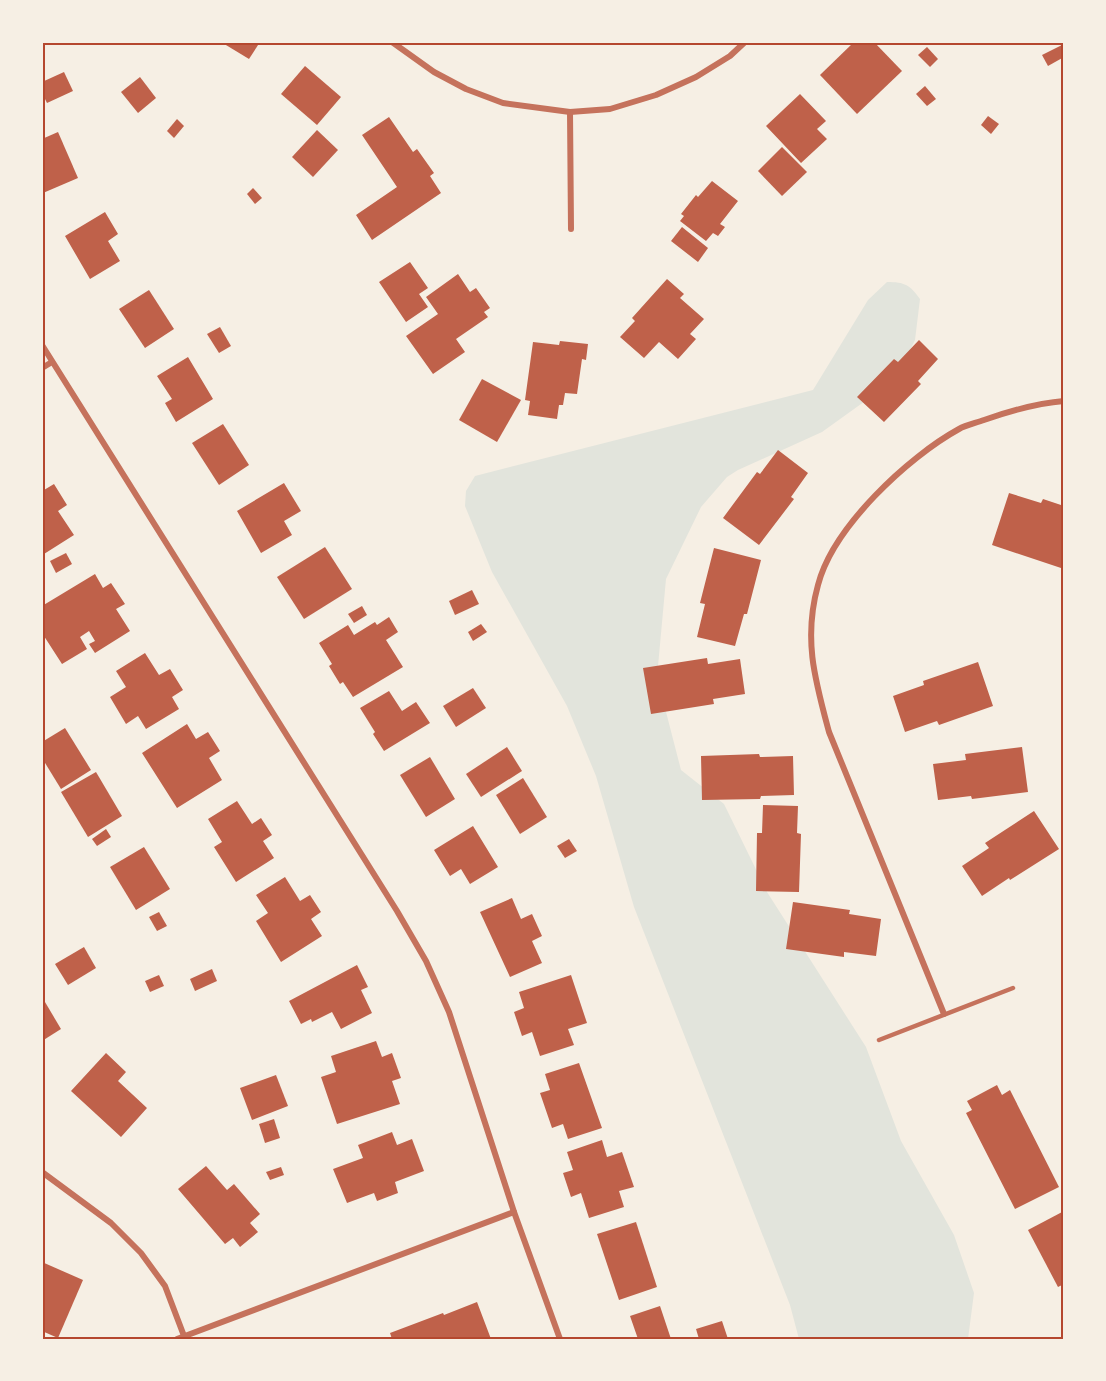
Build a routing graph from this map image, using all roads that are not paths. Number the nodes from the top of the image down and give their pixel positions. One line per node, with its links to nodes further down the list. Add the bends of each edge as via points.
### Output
1 (392, 42): 3 (street, via 466,89 503,103)
2 (745, 42): 3 (street, via 696,77 656,95 610,109)
3 (570, 112): 4 (street)
4 (571, 229)
5 (42, 345): 6 (street)
6 (52, 362): 7 (street); 13 (street, via 426,961 449,1012)
7 (42, 368)
8 (1064, 400): 10 (street, via 960,428 919,455 853,521 818,583 811,651 817,688 830,732)
9 (1013, 988): 10 (lane)
10 (944, 1014): 11 (lane)
11 (879, 1040)
12 (42, 1172): 14 (street, via 111,1223 141,1253 165,1286)
13 (514, 1212): 14 (street); 16 (street)
14 (184, 1336): 15 (street)
15 (177, 1339)
16 (560, 1339)

